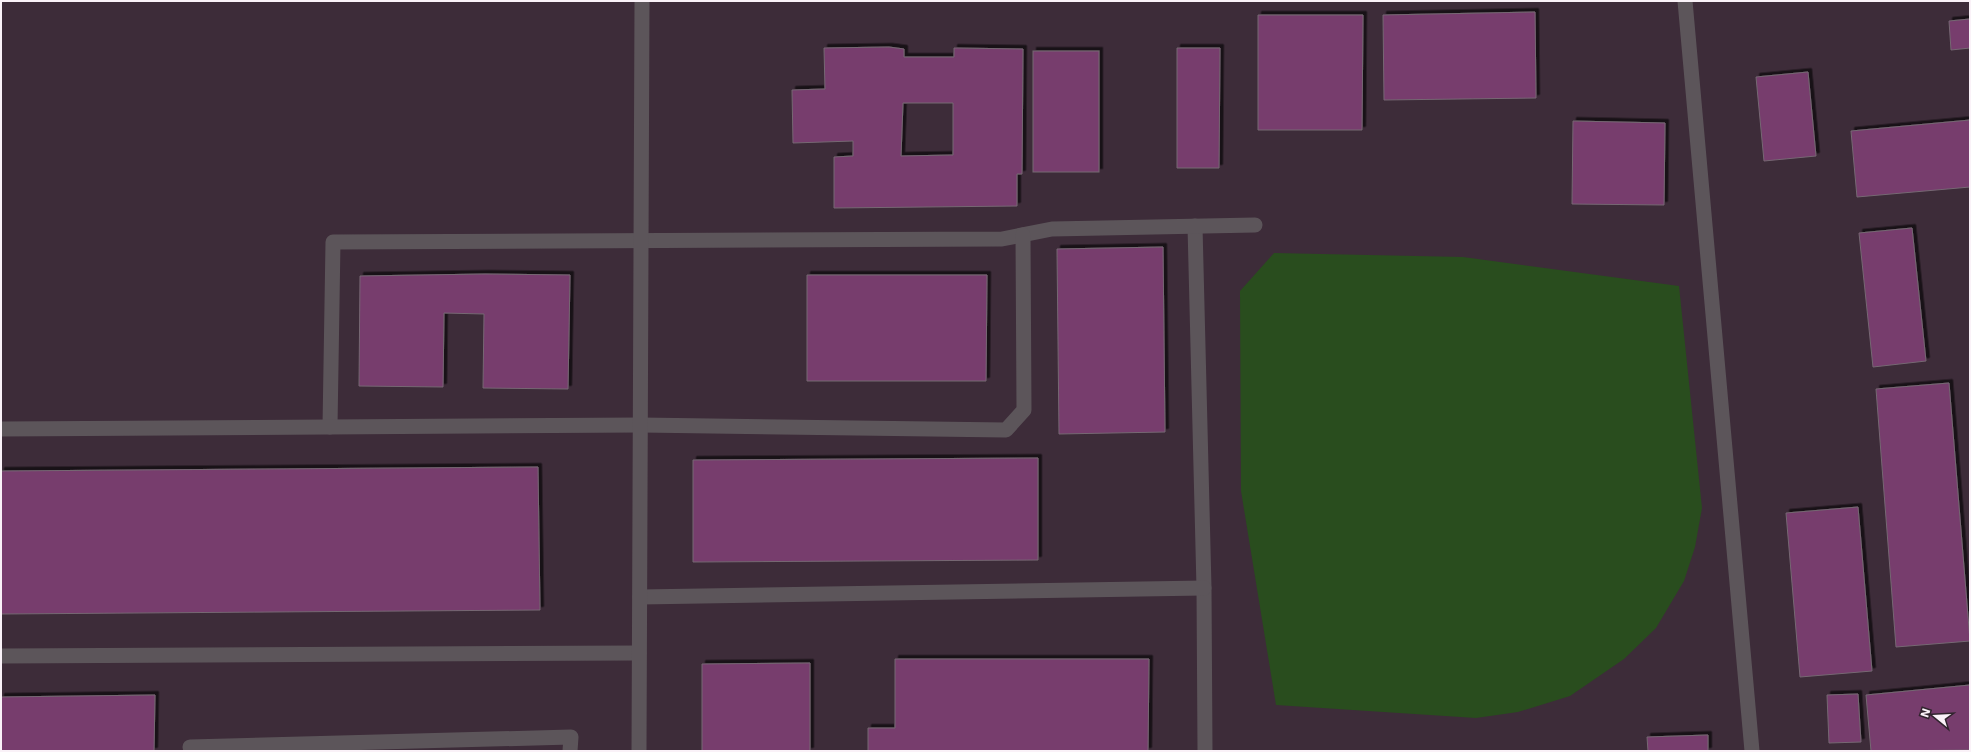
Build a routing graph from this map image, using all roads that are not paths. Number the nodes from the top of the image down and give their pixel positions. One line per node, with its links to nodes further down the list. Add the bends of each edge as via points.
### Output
1 (642, 1): 6 (lane)
2 (1685, 1): 18 (lane)
3 (1255, 225): 4 (lane)
4 (1195, 226): 5 (lane, via 1052,229); 10 (lane)
5 (1023, 235): 6 (lane, via 1002,239); 7 (lane, via 1024,410 1006,430)
6 (641, 241): 7 (lane); 8 (lane, via 332,242)
7 (640, 425): 8 (lane); 11 (lane)
8 (330, 427): 9 (lane)
9 (1, 429)
10 (1204, 588): 11 (lane); 17 (lane)
11 (640, 597): 12 (lane)
12 (639, 653): 13 (lane); 16 (lane)
13 (1, 656)
14 (190, 747): 15 (lane, via 571,737)
15 (570, 751)
16 (639, 751)
17 (1205, 751)
18 (1752, 751)

